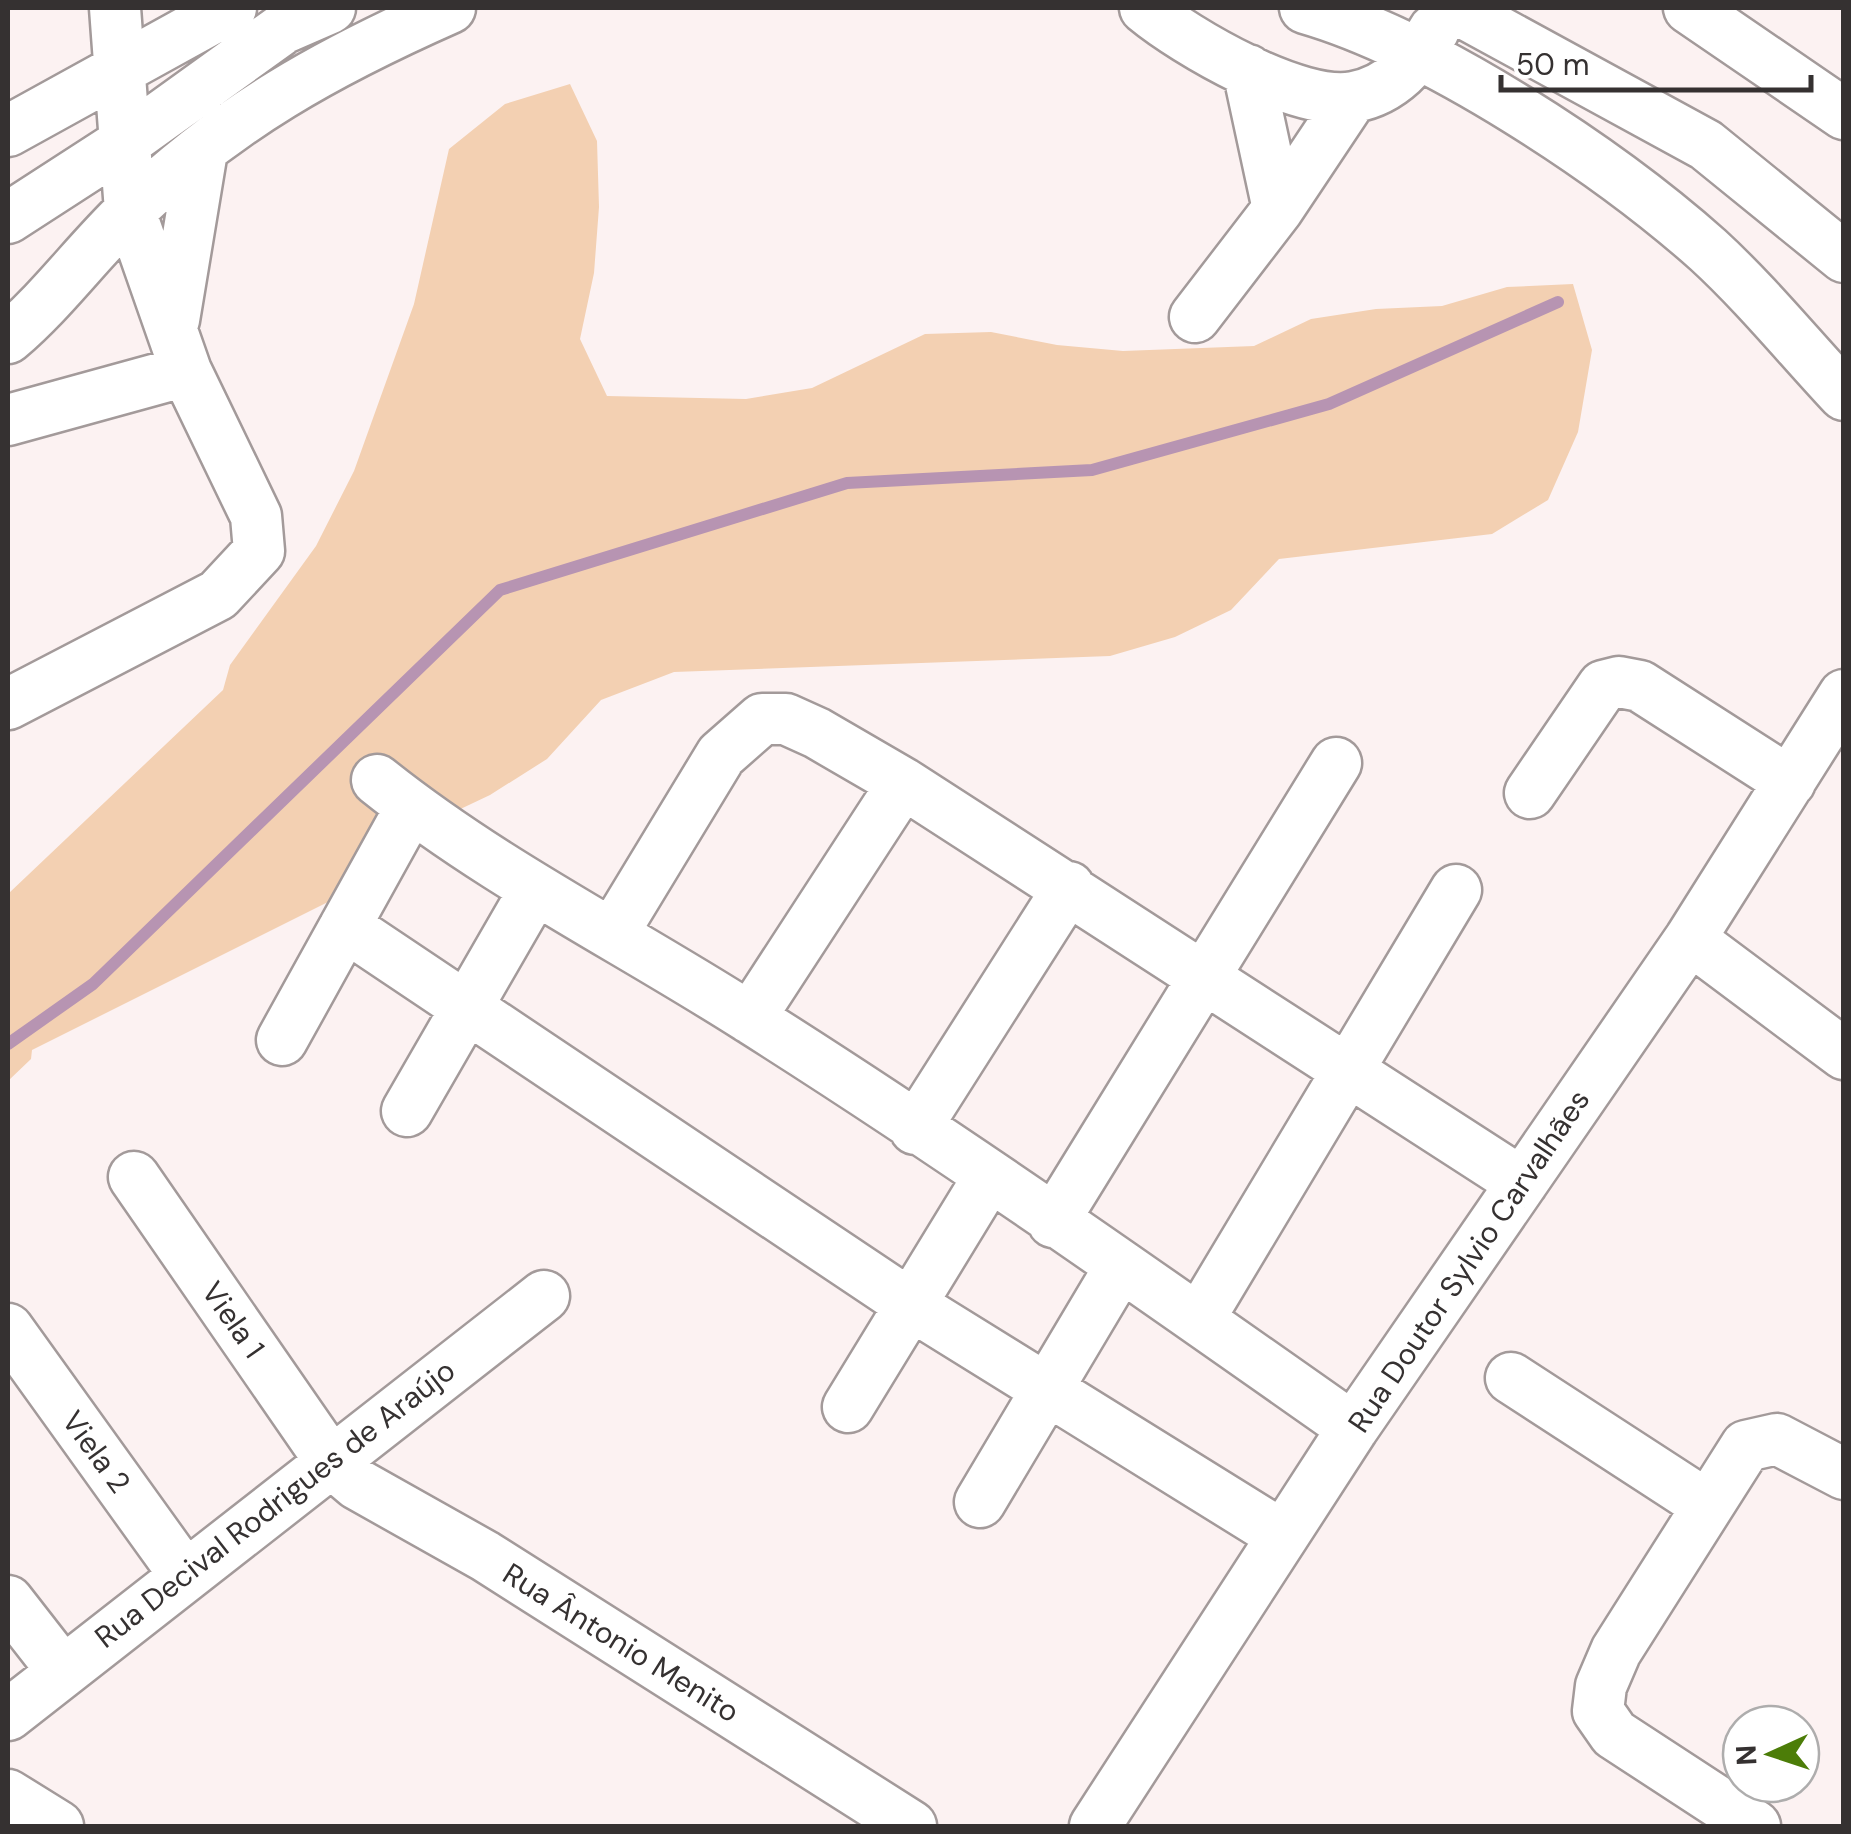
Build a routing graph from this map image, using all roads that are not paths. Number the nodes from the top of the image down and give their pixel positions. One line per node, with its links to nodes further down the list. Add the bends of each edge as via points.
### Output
1 (115, 8): 12 (street)
2 (231, 8): 12 (street)
3 (330, 8): 16 (street, via 284,28)
4 (450, 8): 17 (street, via 368,44 250,110)
5 (1146, 8): 11 (street)
6 (1304, 8): 10 (street)
7 (1446, 8): 10 (street)
8 (1455, 8): 21 (street, via 1706,145)
9 (1689, 8): 14 (street)
10 (1421, 54): 13 (street, via 1397,78); 25 (street, via 1553,136 1708,250)
11 (1248, 70): 13 (street, via 1290,88); 18 (street)
12 (120, 71): 15 (street); 16 (street)
13 (1352, 98): 18 (street)
14 (1844, 114)
15 (8, 131)
16 (124, 143): 19 (street); 20 (street)
17 (202, 151): 19 (street); 24 (street)
18 (1278, 208): 22 (street)
19 (130, 211): 23 (street); 24 (street)
20 (8, 218)
21 (1844, 258)
22 (1195, 317)
23 (8, 338)
24 (179, 351): 26 (street); 28 (street, via 256,516 259,551 218,596)
25 (1844, 395)
26 (8, 420)
27 (1844, 695): 30 (street, Rua Doutor Sylvio Carvalhães)
28 (8, 704)
29 (1336, 763): 39 (street)
30 (1790, 782): 32 (street, via 1640,686 1619,682 1603,686); 38 (street, Rua Doutor Sylvio Carvalhães)
31 (903, 783): 33 (street); 37 (street, via 817,733 786,720 762,720 722,755); 41 (street)
32 (1530, 794)
33 (1070, 887): 39 (street); 46 (street)
34 (1456, 890): 44 (street)
35 (534, 891): 36 (street, via 394,794); 37 (street); 40 (street)
36 (345, 926): 40 (street); 42 (street)
37 (613, 933): 41 (street)
38 (1690, 939): 43 (street); 49 (street, Rua Doutor Sylvio Carvalhães)
39 (1202, 975): 44 (street); 50 (street)
40 (467, 1007): 45 (street); 53 (street)
41 (750, 1018): 46 (street)
42 (282, 1040)
43 (1844, 1054)
44 (1348, 1068): 49 (street); 54 (street)
45 (407, 1112)
46 (916, 1130): 48 (street)
47 (134, 1178): 60 (street, Viela 1)
48 (988, 1178): 50 (street); 53 (street)
49 (1522, 1183): 59 (street, Rua Doutor Sylvio Carvalhães)
50 (1053, 1222): 51 (street)
51 (1120, 1267): 54 (street); 57 (street)
52 (544, 1296): 60 (street, Rua Decival Rodrigues de Araújo)
53 (911, 1305): 57 (street); 58 (street)
54 (1199, 1320): 59 (street)
55 (8, 1329): 65 (street, Viela 2)
56 (1511, 1378): 63 (street)
57 (1046, 1391): 62 (street); 64 (street)
58 (848, 1408)
59 (1354, 1428): 64 (street, Rua Doutor Sylvio Carvalhães)
60 (330, 1462): 65 (street, Rua Decival Rodrigues de Araújo); 71 (street, Rua Ântonio Menito)
61 (1844, 1474): 63 (street, via 1777,1438 1756,1440)
62 (980, 1502)
63 (1706, 1504): 73 (street, via 1616,1651 1598,1711 1614,1734)
64 (1283, 1536): 72 (street, Rua Doutor Sylvio Carvalhães)
65 (184, 1574): 67 (street, Rua Decival Rodrigues de Araújo)
66 (8, 1601): 67 (street)
67 (61, 1669): 68 (street, Rua Decival Rodrigues de Araújo)
68 (8, 1715)
69 (8, 1795): 70 (street)
70 (58, 1826)
71 (911, 1826)
72 (1095, 1826)
73 (1755, 1826)

